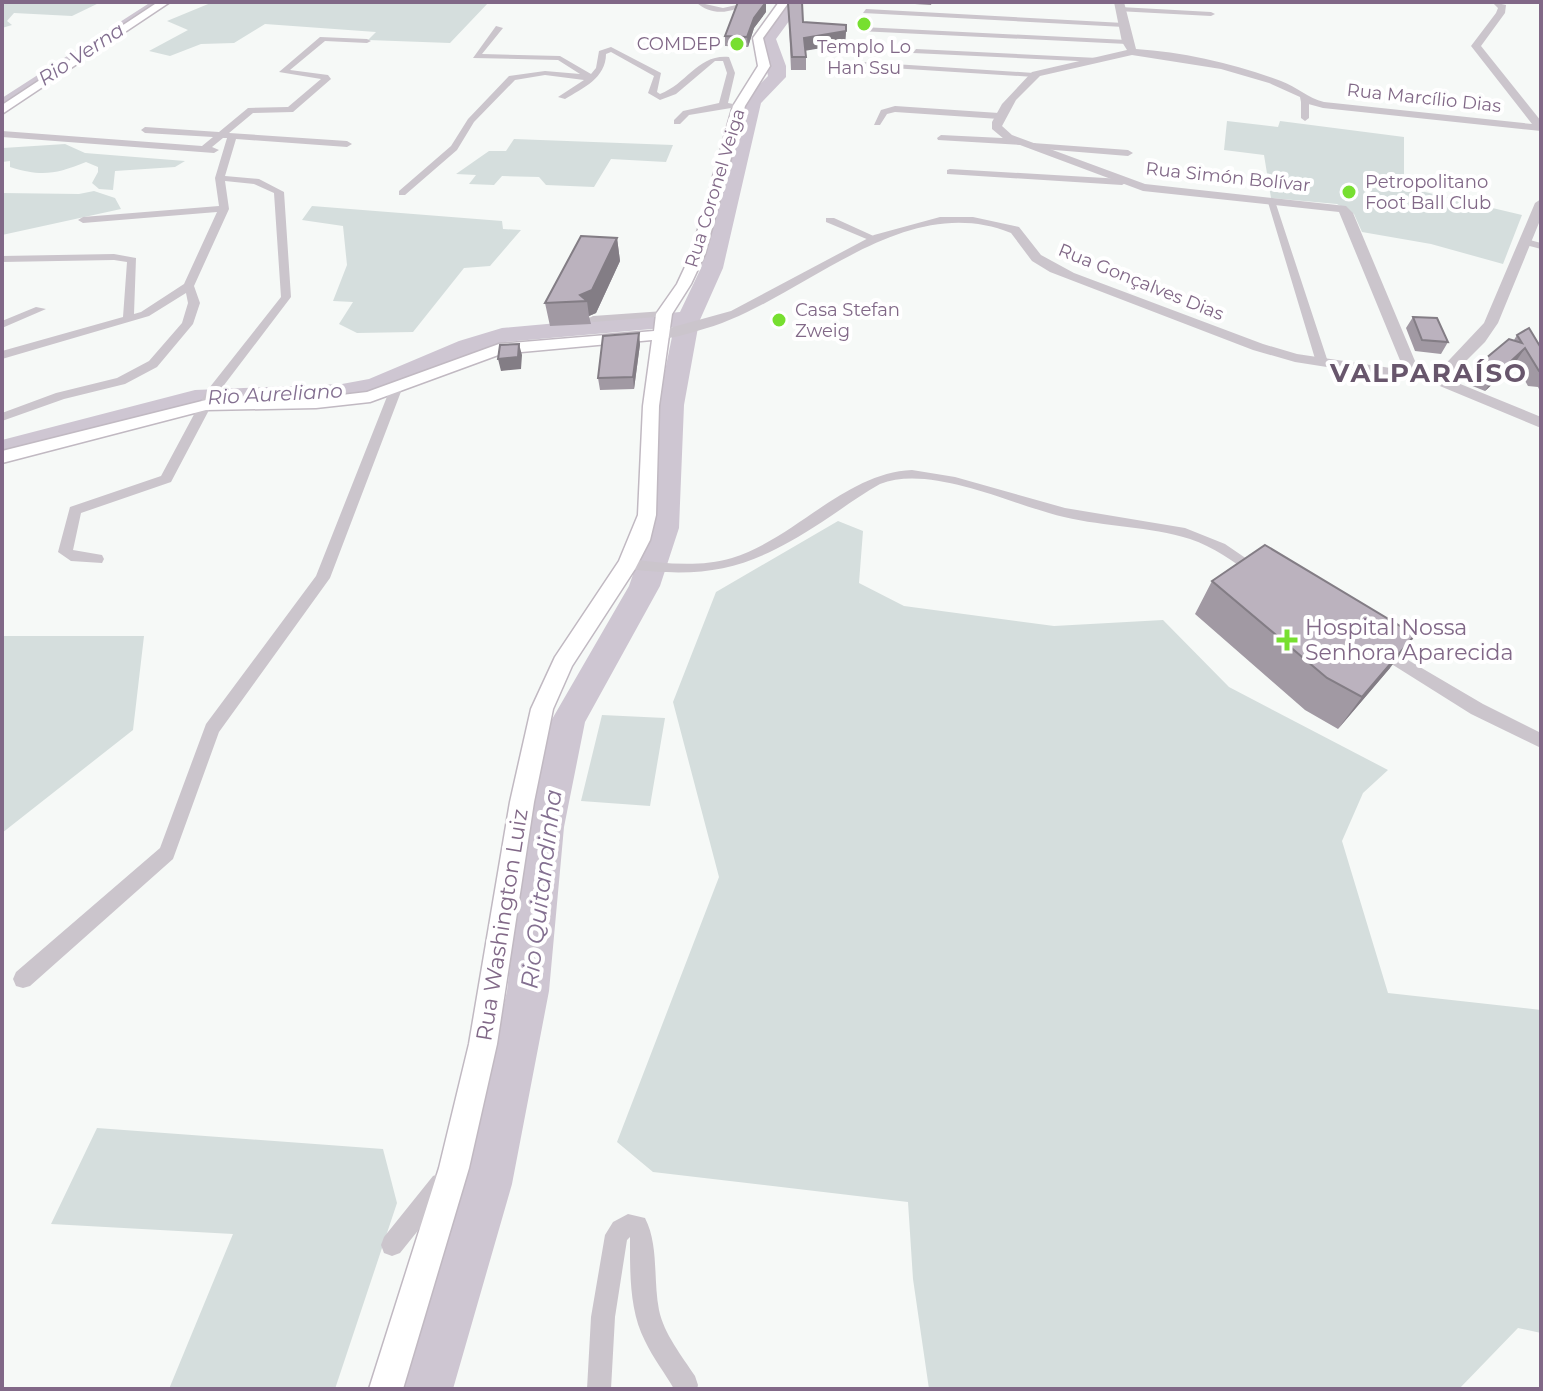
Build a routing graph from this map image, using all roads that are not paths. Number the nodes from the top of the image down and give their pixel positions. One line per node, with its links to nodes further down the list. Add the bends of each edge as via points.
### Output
1 (165, 2): 23 (main road)
2 (700, 2): 3 (street, via 725,10)
3 (746, 2)
4 (784, 2): 22 (main road, Rua Coronel Veiga, via 758,38 764,66)
5 (1497, 2): 28 (street, via 1503,7 1500,16 1476,46)
6 (1120, 6): 8 (street); 9 (street)
7 (866, 11): 9 (street)
8 (1211, 14)
9 (1124, 25): 13 (street)
10 (499, 28): 18 (street, via 475,55 560,58)
11 (862, 29): 13 (street)
12 (367, 41): 31 (street, via 323,39 283,72 328,77 293,109 251,110)
13 (1130, 47): 15 (street); 20 (street, Rua Marcílio Dias, via 1243,71 1300,92)
14 (916, 51): 15 (street)
15 (1098, 60): 17 (street)
16 (847, 63): 17 (street)
17 (1034, 75): 24 (street)
18 (591, 78): 19 (street); 21 (street, via 600,71 603,51 615,50 658,75 652,93 660,97 713,59 724,58 731,73); 41 (street, via 545,73 512,78 471,121 454,148)
19 (562, 97)
20 (1305, 100): 25 (street); 28 (street, Rua Marcílio Dias)
21 (723, 105): 22 (street); 26 (street, via 686,113)
22 (739, 106): 55 (main road, Rua Coronel Veiga, via 698,254)
23 (2, 110)
24 (999, 116): 27 (street, via 895,109 884,112); 34 (street, Rua Simón Bolívar, via 998,130)
25 (1305, 118)
26 (677, 122)
27 (877, 123)
28 (1541, 128)
29 (145, 130): 31 (street)
30 (2, 134): 35 (street)
31 (226, 136): 33 (street); 35 (street); 36 (street)
32 (941, 138): 34 (street)
33 (347, 144)
34 (1027, 144): 37 (street); 40 (street, Rua Simón Bolívar)
35 (204, 149): 36 (street)
36 (227, 150): 39 (street)
37 (1128, 153)
38 (950, 172): 40 (street)
39 (220, 178): 44 (street); 62 (street, via 256,181 279,192 288,286 276,312)
40 (1122, 182): 42 (street, Rua Simón Bolívar)
41 (402, 193)
42 (1270, 201): 58 (street); 59 (street, Rua Simón Bolívar, via 1331,206 1347,213)
43 (1541, 203): 48 (street)
44 (224, 209): 45 (street); 51 (street)
45 (83, 220)
46 (830, 220): 47 (street)
47 (873, 238): 55 (street, Rua Gonçalves Dias, via 759,302 697,328); 58 (street, Rua Gonçalves Dias, via 930,223 999,225 1026,237 1032,253 1046,265 1088,284 1258,347)
48 (1526, 242): 49 (street); 60 (street, via 1491,323)
49 (1541, 246)
50 (2, 259): 54 (street, via 132,260)
51 (189, 286): 54 (street, via 158,308); 63 (street, via 194,303 187,324 153,364 121,381)
52 (40, 309): 56 (street)
53 (593, 319): 55 (street)
54 (128, 320): 57 (street)
55 (662, 324): 61 (main road, via 499,349); 67 (main road, Rua Washington Luiz, via 651,406 647,515)
56 (2, 325)
57 (2, 355)
58 (1322, 362): 59 (street, Rua Gonçalves Dias)
59 (1414, 376): 60 (street, Rua Gonçalves Dias)
60 (1438, 380): 64 (street, Rua Gonçalves Dias)
61 (396, 389): 62 (main road, via 316,403); 71 (street, via 323,578 212,729 167,853)
62 (209, 399): 65 (main road); 66 (street, via 166,479 75,510 65,552)
63 (2, 417)
64 (1541, 423)
65 (2, 457)
66 (97, 559)
67 (628, 564): 68 (street, via 666,570 738,563 870,483 909,475 1067,513 1177,530 1200,537); 72 (main road, Rua Washington Luiz, via 575,643 542,709 483,1044)
68 (1272, 580)
69 (1363, 639): 70 (street, via 1477,709)
70 (1541, 741)
71 (23, 979)
72 (454, 1168): 73 (street); 75 (main road, Rua Washington Luiz)
73 (392, 1245)
74 (686, 1385): 76 (street, via 653,1332 644,1300 641,1234 632,1223 616,1235)
75 (386, 1389)
76 (599, 1389)

